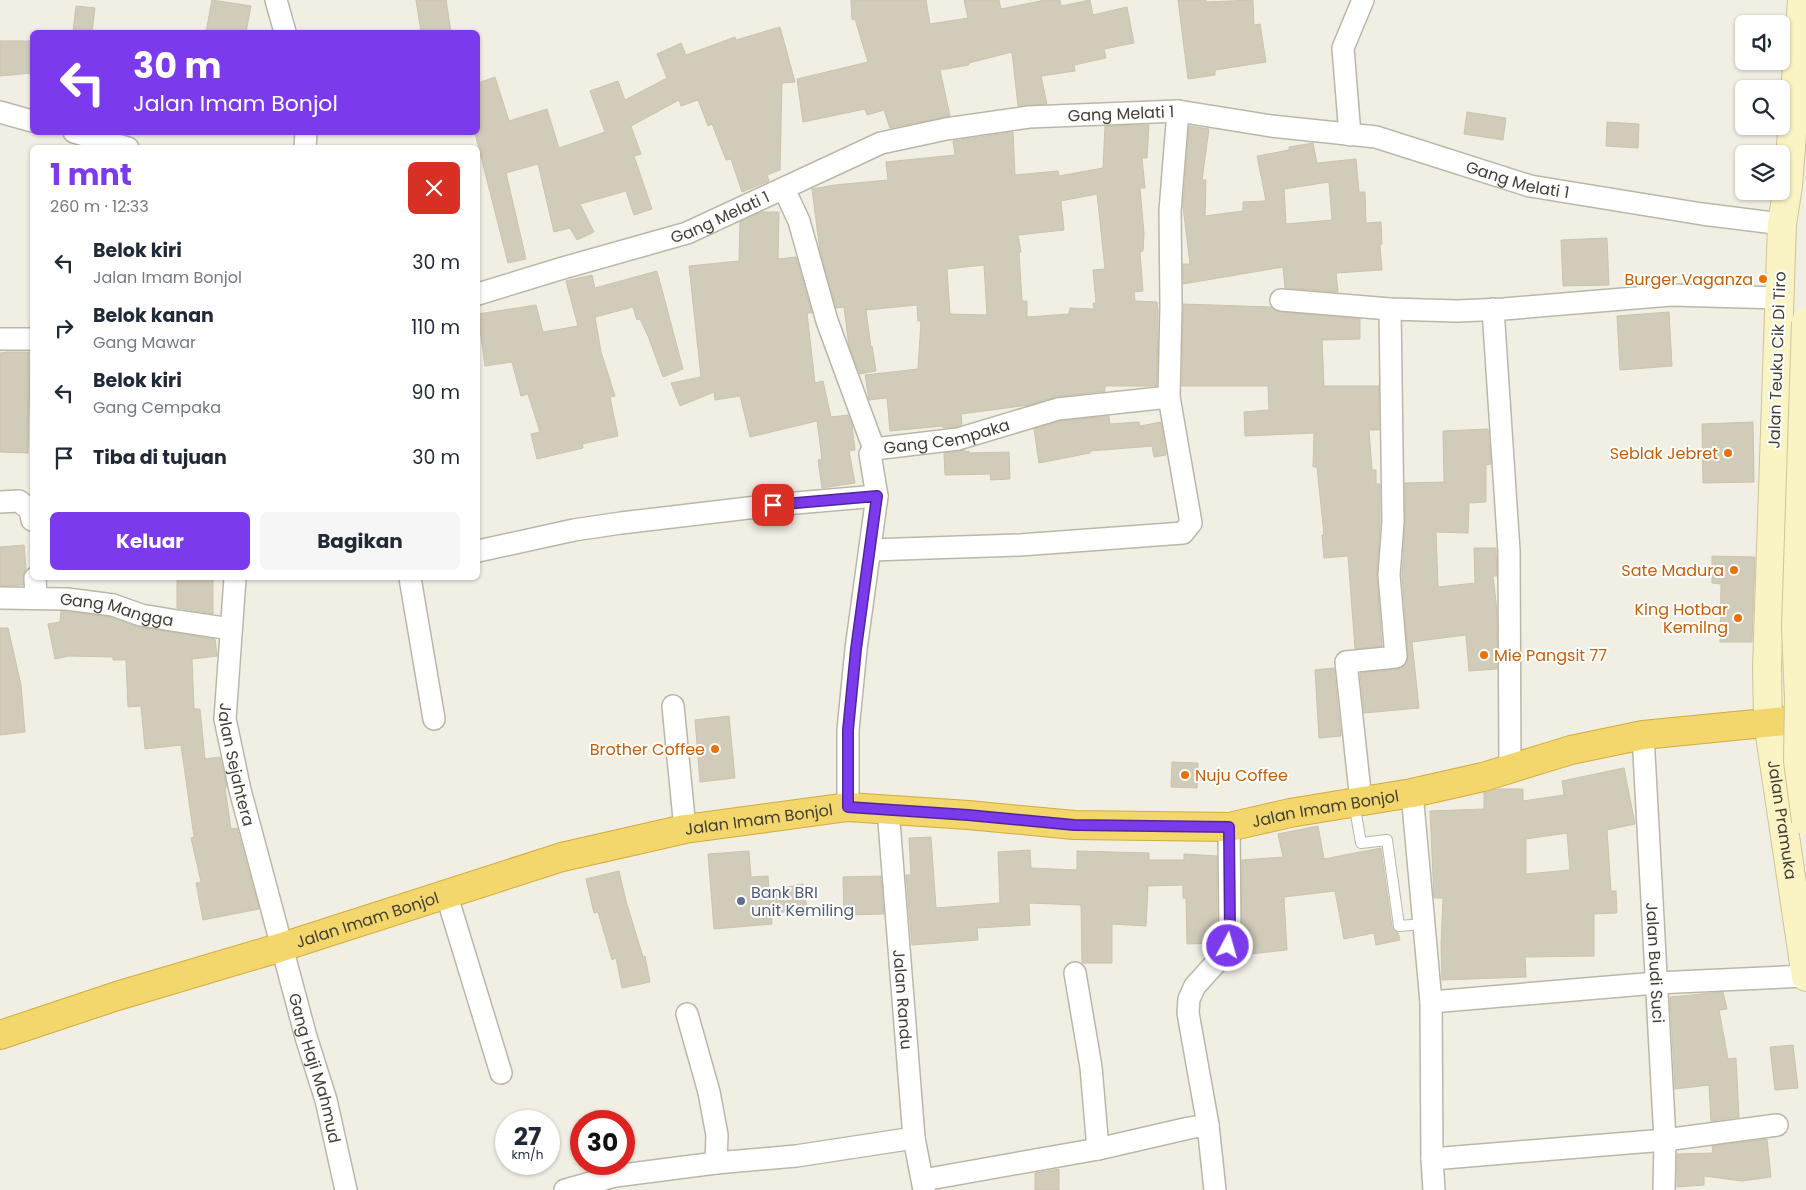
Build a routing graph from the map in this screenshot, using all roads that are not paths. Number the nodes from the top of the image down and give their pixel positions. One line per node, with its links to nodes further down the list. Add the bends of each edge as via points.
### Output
1 (276, 0): 4 (street)
2 (1363, 0): 9 (street, via 1343,48)
3 (1802, 0): 12 (street, Jalan Teuku Cik Di Tiro, via 1788,186)
4 (284, 30)
5 (1178, 111): 9 (street, Gang Melati 1); 11 (street, Gang Melati 1, via 1029,117 946,129 881,143); 21 (street, via 1170,211)
6 (0, 112): 7 (street)
7 (30, 120)
8 (84, 135): 10 (street)
9 (1350, 135): 12 (street, Gang Melati 1, via 1376,137 1530,186)
10 (118, 145)
11 (784, 189): 13 (street, Gang Melati 1, via 687,233); 22 (street, via 799,221 827,321)
12 (1782, 224): 14 (street, Jalan Teuku Cik Di Tiro)
13 (480, 293)
14 (1781, 298): 17 (street, via 1671,295); 26 (street, Jalan Teuku Cik Di Tiro)
15 (1281, 300): 16 (street)
16 (1390, 309): 17 (street); 42 (street, via 1393,522 1389,575 1396,657 1346,662)
17 (1493, 309): 40 (street, via 1509,551)
18 (1806, 322): 45 (street, bridge, via 1796,627 1798,762)
19 (0, 339): 20 (street)
20 (30, 339)
21 (1169, 397): 22 (street, Gang Cempaka, via 1058,409 958,439); 28 (street, via 1190,523 1183,533 1020,545)
22 (874, 449): 23 (street, Gang Cempaka, via 870,454)
23 (877, 496): 28 (street, Gang Cempaka); 29 (street, via 593,527)
24 (0, 502): 25 (street, via 19,501)
25 (30, 510)
26 (1771, 518): 27 (street, via 1777,529 1788,536); 38 (street, Jalan Teuku Cik Di Tiro)
27 (1806, 534)
28 (870, 550): 43 (street, Gang Cempaka, via 848,730)
29 (480, 552)
30 (236, 580): 34 (street, Jalan Sejahtera)
31 (410, 580): 36 (street)
32 (35, 588): 33 (street, Gang Mangga); 34 (street, Gang Mangga, via 67,598 113,605 141,615)
33 (0, 598)
34 (231, 629): 50 (street, Jalan Sejahtera, via 225,719 240,790)
35 (673, 706): 47 (street)
36 (434, 719)
37 (1806, 719): 38 (highway, Jalan Imam Bonjol)
38 (1768, 722): 39 (highway, Jalan Imam Bonjol); 52 (street, Jalan Pramuka)
39 (1643, 736): 40 (highway, Jalan Imam Bonjol, via 1571,750); 53 (street, Jalan Budi Suci)
40 (1510, 769): 41 (highway, Jalan Imam Bonjol)
41 (1412, 793): 42 (highway, Jalan Imam Bonjol); 49 (street)
42 (1358, 802): 46 (highway, Jalan Imam Bonjol); 49 (lane, via 1361,843 1387,840 1399,926)
43 (848, 807): 44 (highway, Jalan Imam Bonjol); 47 (highway, Jalan Imam Bonjol)
44 (888, 809): 46 (highway, Jalan Imam Bonjol, via 1074,825); 60 (street, Jalan Randu)
45 (1806, 821)
46 (1229, 827): 58 (street, via 1228,946 1195,986 1188,1012)
47 (685, 829): 48 (highway, Jalan Imam Bonjol, via 562,857)
48 (446, 893): 50 (highway, Jalan Imam Bonjol); 57 (street)
49 (1424, 924): 54 (street)
50 (282, 947): 56 (highway, Jalan Imam Bonjol); 66 (street, Gang Haji Mahmud, via 326,1100)
51 (1075, 973): 62 (street, via 1091,1067)
52 (1806, 977): 53 (street)
53 (1656, 982): 54 (street); 61 (street, Jalan Budi Suci)
54 (1431, 1002): 63 (street)
55 (687, 1014): 64 (street, via 710,1092 717,1135)
56 (0, 1035)
57 (501, 1073)
58 (1208, 1125): 62 (street); 68 (street)
59 (1777, 1125): 61 (street)
60 (914, 1138): 64 (street, via 796,1156); 65 (street, Jalan Randu)
61 (1665, 1140): 63 (street); 70 (street, Jalan Budi Suci)
62 (1098, 1149): 65 (street)
63 (1432, 1159): 69 (street)
64 (716, 1162): 67 (street, via 615,1176)
65 (924, 1185)
66 (346, 1190)
67 (565, 1190)
68 (1215, 1190)
69 (1434, 1190)
70 (1664, 1190)

